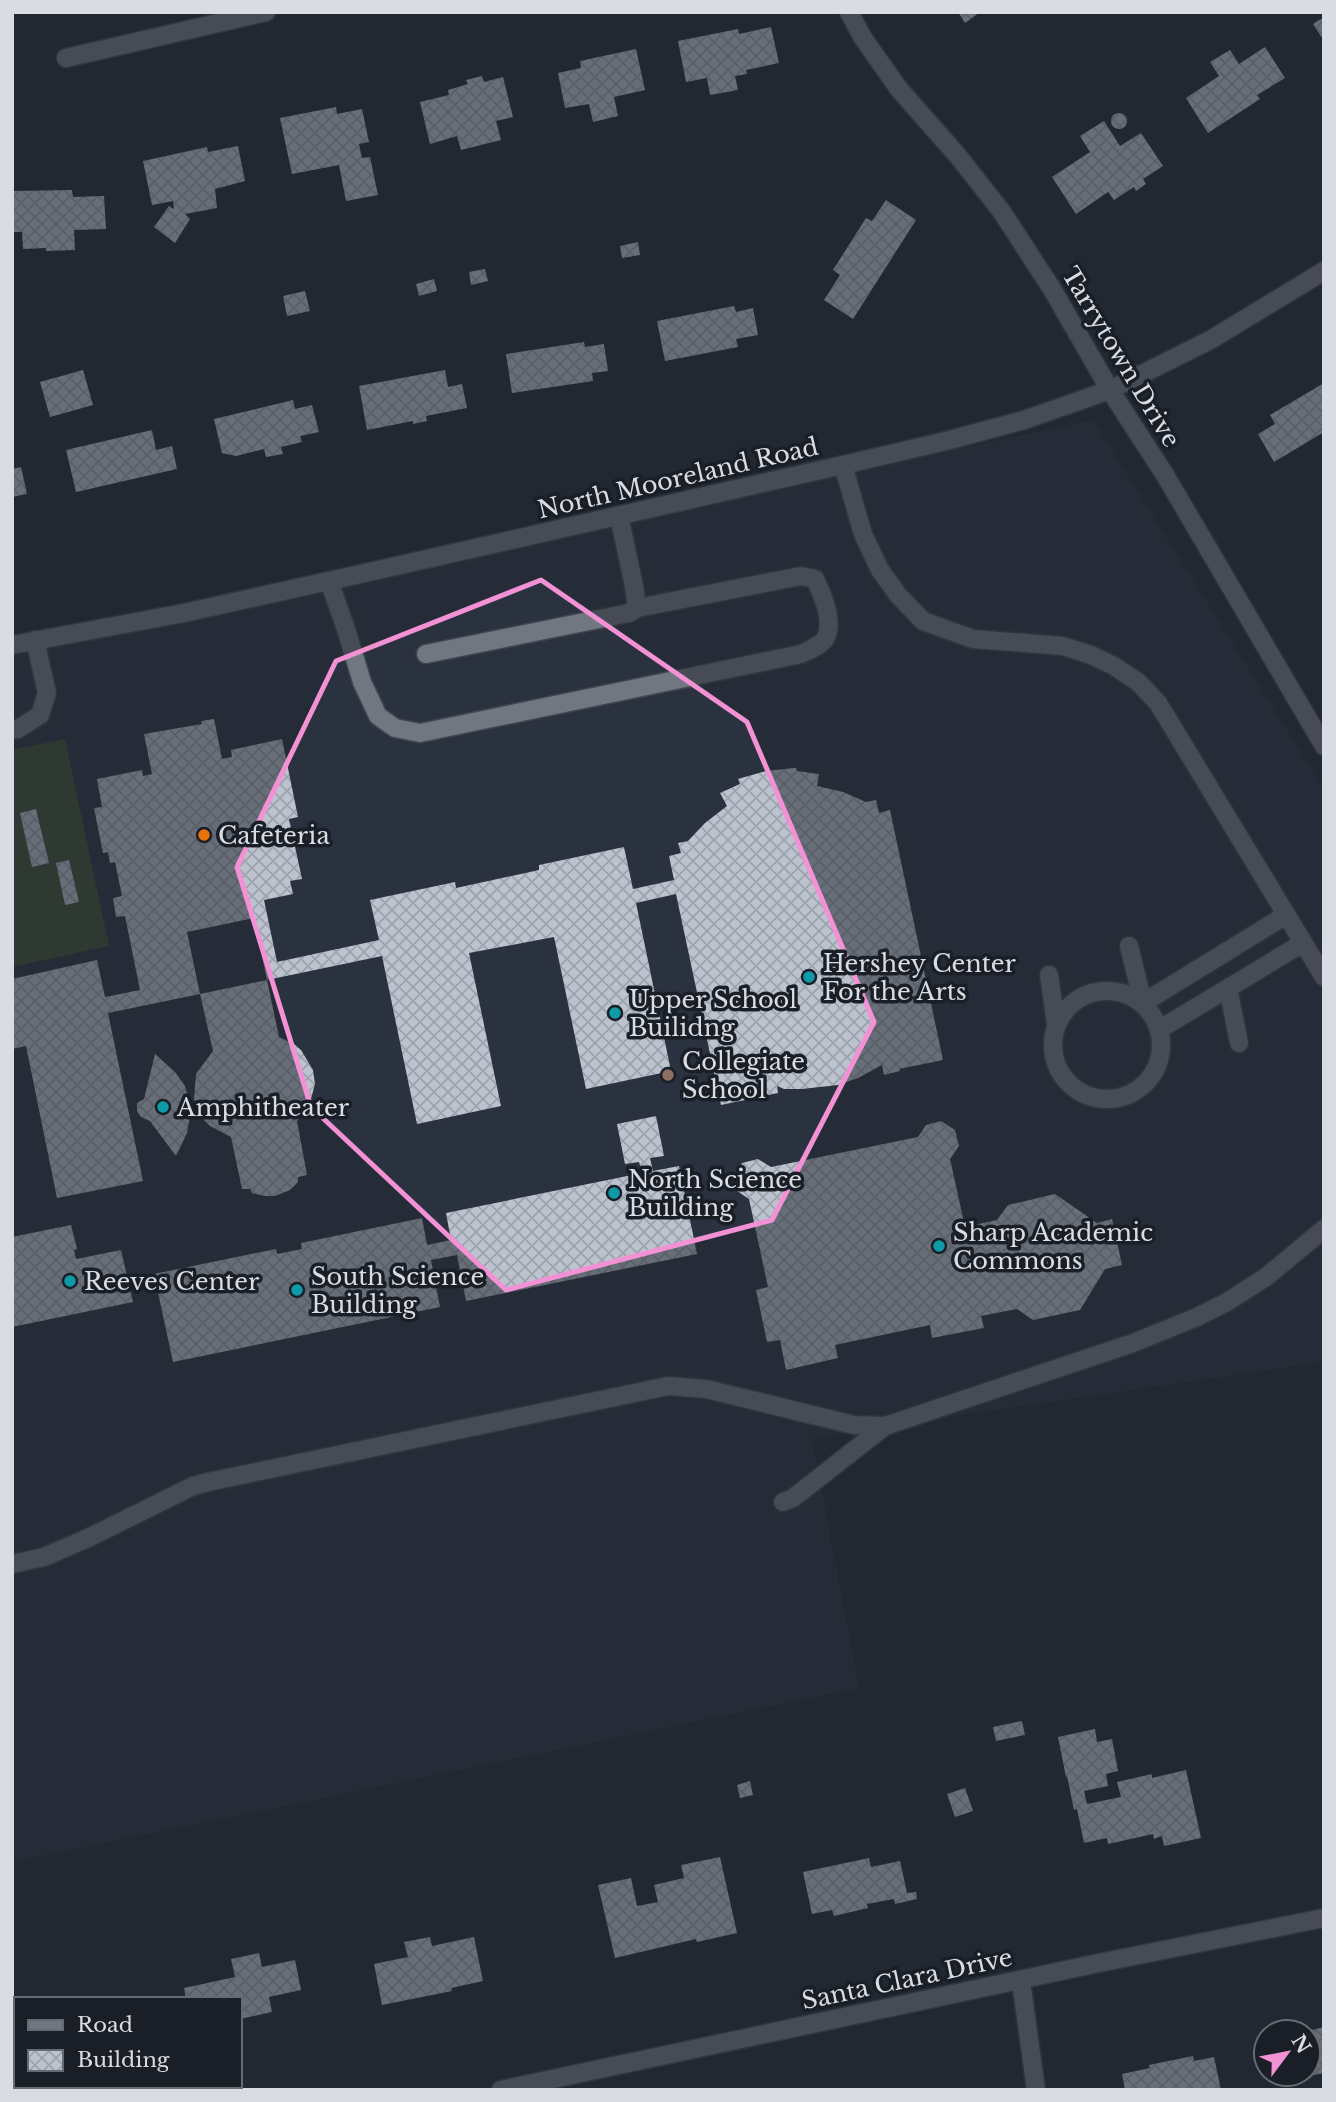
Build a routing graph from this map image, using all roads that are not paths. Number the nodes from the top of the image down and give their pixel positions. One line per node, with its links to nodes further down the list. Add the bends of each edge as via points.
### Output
1 (266, 12): 3 (street)
2 (849, 12): 5 (street, Tarrytown Drive, via 899,89 1002,212)
3 (66, 58)
4 (1324, 271): 5 (street, North Mooreland Road, via 1212,339)
5 (1110, 390): 6 (street, North Mooreland Road, via 1024,420); 14 (street, Tarrytown Drive)
6 (844, 466): 7 (street, North Mooreland Road); 15 (street, via 863,534 880,570 923,621 972,639 1063,646 1091,654 1138,682 1158,703)
7 (618, 516): 8 (street, North Mooreland Road); 9 (street)
8 (328, 581): 9 (street, via 378,716 395,728 420,733 801,654 825,638 828,621 815,579 801,576); 10 (street, North Mooreland Road)
9 (637, 608): 12 (street, via 629,614)
10 (35, 640): 11 (street, North Mooreland Road); 13 (street, via 47,693 40,715)
11 (12, 645)
12 (426, 654)
13 (12, 730)
14 (1324, 746)
15 (1286, 915): 16 (street); 21 (street)
16 (1303, 943): 19 (street); 20 (street)
17 (1129, 946): 21 (street)
18 (1049, 975): 22 (street)
19 (1324, 977)
20 (1228, 988): 23 (street); 24 (street)
21 (1143, 1003): 22 (street, via 1128,994 1094,991 1065,1009); 23 (street)
22 (1056, 1024): 23 (street, via 1054,1056 1069,1084 1082,1093 1113,1099 1142,1087 1153,1076 1160,1061)
23 (1160, 1030)
24 (1239, 1043)
25 (1324, 1229): 26 (street, via 1266,1277 1188,1321)
26 (885, 1426): 27 (street); 28 (street, via 854,1425 706,1390 668,1386 193,1486 44,1558)
27 (783, 1502)
28 (12, 1564)
29 (1324, 1919): 30 (street, Santa Clara Drive)
30 (1021, 1980): 31 (street, Santa Clara Drive); 32 (street)
31 (501, 2090)
32 (1036, 2090)

